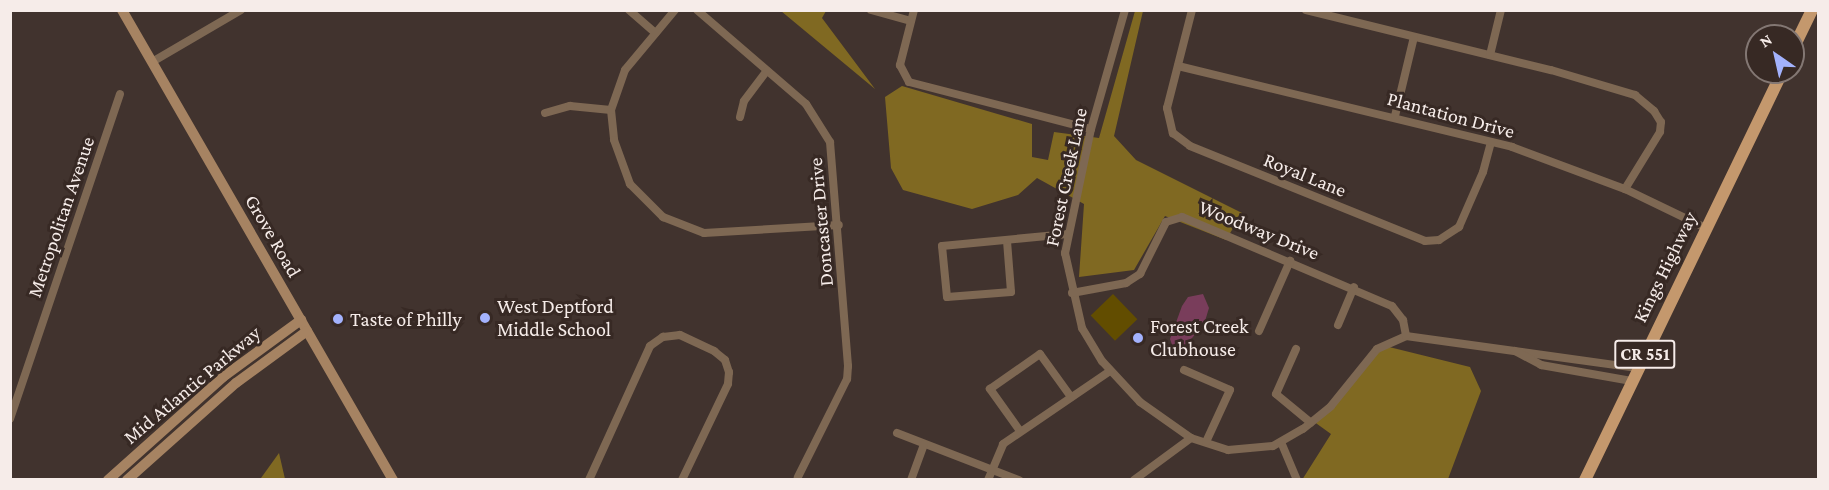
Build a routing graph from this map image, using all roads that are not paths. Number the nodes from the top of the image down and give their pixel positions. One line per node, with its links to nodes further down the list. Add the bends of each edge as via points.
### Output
1 (122, 10): 19 (main road, Grove Road)
2 (240, 10): 19 (street)
3 (629, 10): 16 (street)
4 (675, 10): 16 (street)
5 (697, 10): 21 (street, Doncaster Drive)
6 (871, 10): 14 (street)
7 (914, 10): 14 (street)
8 (1125, 10): 28 (street, Forest Creek Lane)
9 (1192, 10): 20 (street, Royal Lane)
10 (1306, 10): 13 (street)
11 (1501, 10): 18 (street)
12 (1812, 10): 15 (main road)
13 (1330, 13): 17 (street)
14 (911, 21): 28 (street, via 900,64 909,82)
15 (1805, 24)
16 (655, 33): 24 (street, via 625,70)
17 (1414, 37): 18 (street); 26 (street)
18 (1490, 55): 30 (street, via 1606,86 1646,101 1661,122 1660,132 1655,146)
19 (152, 62): 38 (main road, Grove Road)
20 (1178, 66): 26 (street, Plantation Drive); 29 (street, Royal Lane, via 1167,108 1168,123 1180,141 1425,241 1439,240 1459,227 1480,182)
21 (767, 71): 27 (street, via 744,101); 31 (street, Doncaster Drive, via 806,104 823,126 833,160)
22 (1776, 84): 32 (main road, Kings Highway / CR 551)
23 (120, 94): 50 (street, Metropolitan Avenue)
24 (611, 110): 25 (street, via 570,106); 31 (street, via 614,140 630,184 647,204 681,227 724,233)
25 (545, 113)
26 (1395, 116): 29 (street, Plantation Drive)
27 (740, 117)
28 (1091, 129): 33 (street, Forest Creek Lane)
29 (1491, 142): 30 (street, Plantation Drive)
30 (1625, 189): 32 (street, Plantation Drive)
31 (839, 225): 59 (street, Doncaster Drive, via 847,379)
32 (1706, 228): 45 (main road, Kings Highway / CR 551)
33 (1067, 234): 34 (street); 37 (street, Forest Creek Lane, via 1065,253)
34 (1007, 240): 34 (street, via 942,246 947,297 1011,292)
35 (1290, 261): 36 (street, Woodway Drive); 37 (street, Woodway Drive, via 1182,217 1166,222 1140,274 1126,283); 41 (street)
36 (1354, 287): 39 (street); 42 (street, Woodway Drive, via 1398,312)
37 (1072, 293): 47 (street, Forest Creek Lane, via 1082,328)
38 (301, 320): 40 (main road, Grove Road); 60 (main road, Mid Atlantic Parkway, via 223,377)
39 (1338, 325)
40 (307, 331): 61 (main road, Mid Atlantic Parkway, via 236,383); 62 (main road, Grove Road)
41 (1258, 331)
42 (1406, 336): 44 (street); 51 (street, Forest Creek Lane, via 1377,349)
43 (1296, 350): 51 (street, via 1276,394)
44 (1514, 350): 45 (street); 48 (street, via 1541,365)
45 (1638, 369): 48 (main road, Kings Highway / CR 551)
46 (1184, 370): 55 (street, via 1230,390)
47 (1110, 371): 49 (street); 54 (street, Forest Creek Lane, via 1140,402)
48 (1632, 381): 70 (main road, Kings Highway / CR 551)
49 (1071, 397): 52 (street); 52 (street, via 1040,354 990,389)
50 (10, 419)
51 (1311, 423): 56 (street, Forest Creek Lane)
52 (1020, 432): 58 (street, via 1000,448)
53 (897, 433): 57 (street)
54 (1191, 438): 55 (street, Forest Creek Lane); 68 (street)
55 (1206, 442): 56 (street, Forest Creek Lane, via 1228,450 1250,451)
56 (1281, 442): 69 (street)
57 (924, 444): 58 (street); 65 (street)
58 (992, 470): 66 (street); 67 (street)
59 (798, 477)
60 (108, 480)
61 (127, 480)
62 (393, 480)
63 (589, 480): 64 (street, via 650,346 663,337 680,335 714,351 725,360 729,372 728,384)
64 (682, 480)
65 (911, 480)
66 (988, 480)
67 (1019, 480)
68 (1134, 480)
69 (1297, 480)
70 (1585, 480)

